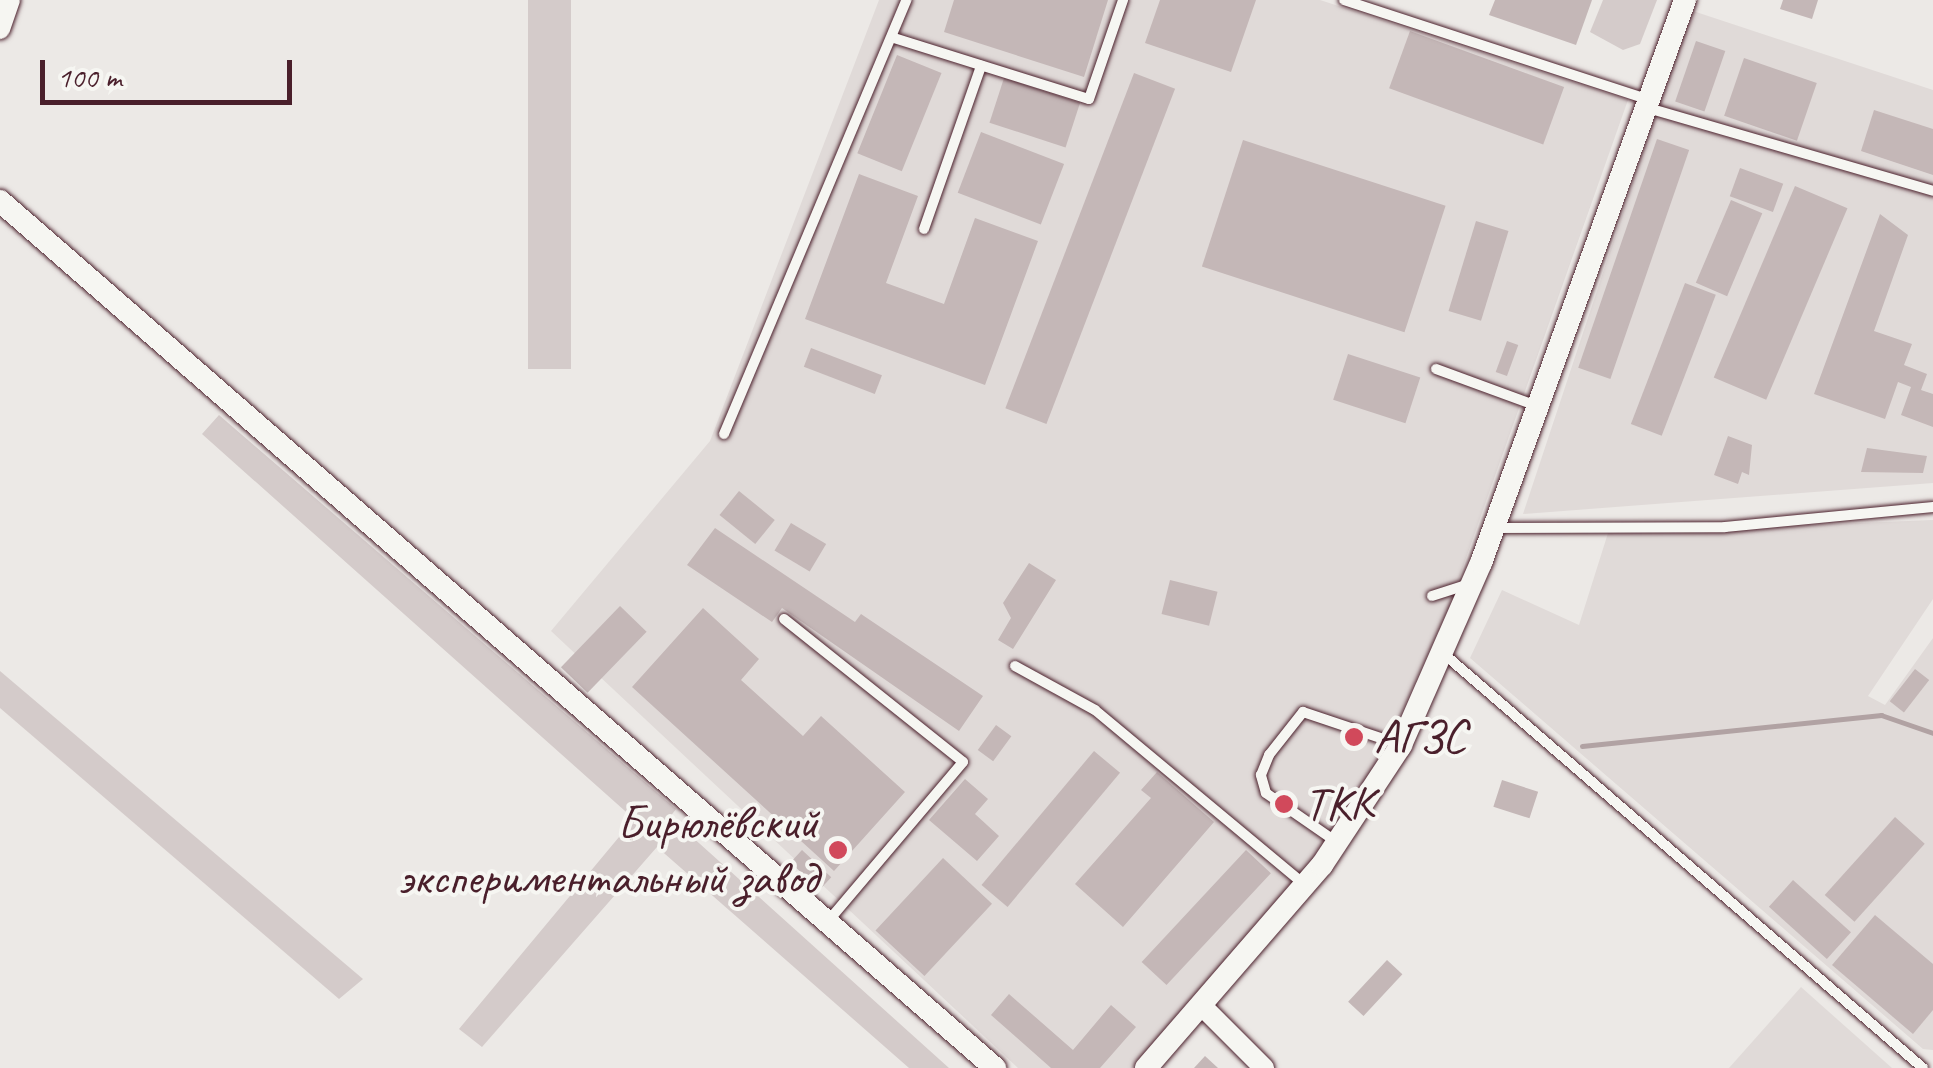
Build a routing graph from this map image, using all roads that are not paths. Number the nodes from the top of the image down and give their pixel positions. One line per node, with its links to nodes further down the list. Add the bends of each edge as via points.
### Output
1 (10, 0): 6 (street)
2 (906, 0): 7 (lane)
3 (1122, 0): 8 (lane, via 1088,100)
4 (1344, 0): 9 (lane)
5 (1684, 0): 9 (street)
6 (0, 29)
7 (894, 38): 8 (lane); 15 (lane)
8 (981, 66): 12 (lane)
9 (1649, 104): 10 (lane); 14 (street)
10 (1933, 191)
11 (0, 201): 26 (street)
12 (924, 229)
13 (1436, 369): 14 (lane)
14 (1538, 406): 17 (street)
15 (724, 434)
16 (1933, 507): 17 (lane, via 1725,527)
17 (1494, 528): 18 (street)
18 (1472, 583): 19 (lane); 21 (street)
19 (1432, 596)
20 (784, 619): 26 (lane, via 963,762)
21 (1443, 653): 23 (street); 31 (lane)
22 (1015, 666): 25 (lane, via 1096,710)
23 (1401, 744): 24 (street); 24 (lane, via 1302,712 1269,755 1261,776 1266,792)
24 (1339, 844): 25 (street)
25 (1305, 885): 27 (street)
26 (828, 922): 29 (street)
27 (1202, 1006): 28 (street); 30 (street)
28 (1156, 1064)
29 (995, 1068)
30 (1264, 1068)
31 (1924, 1068)

